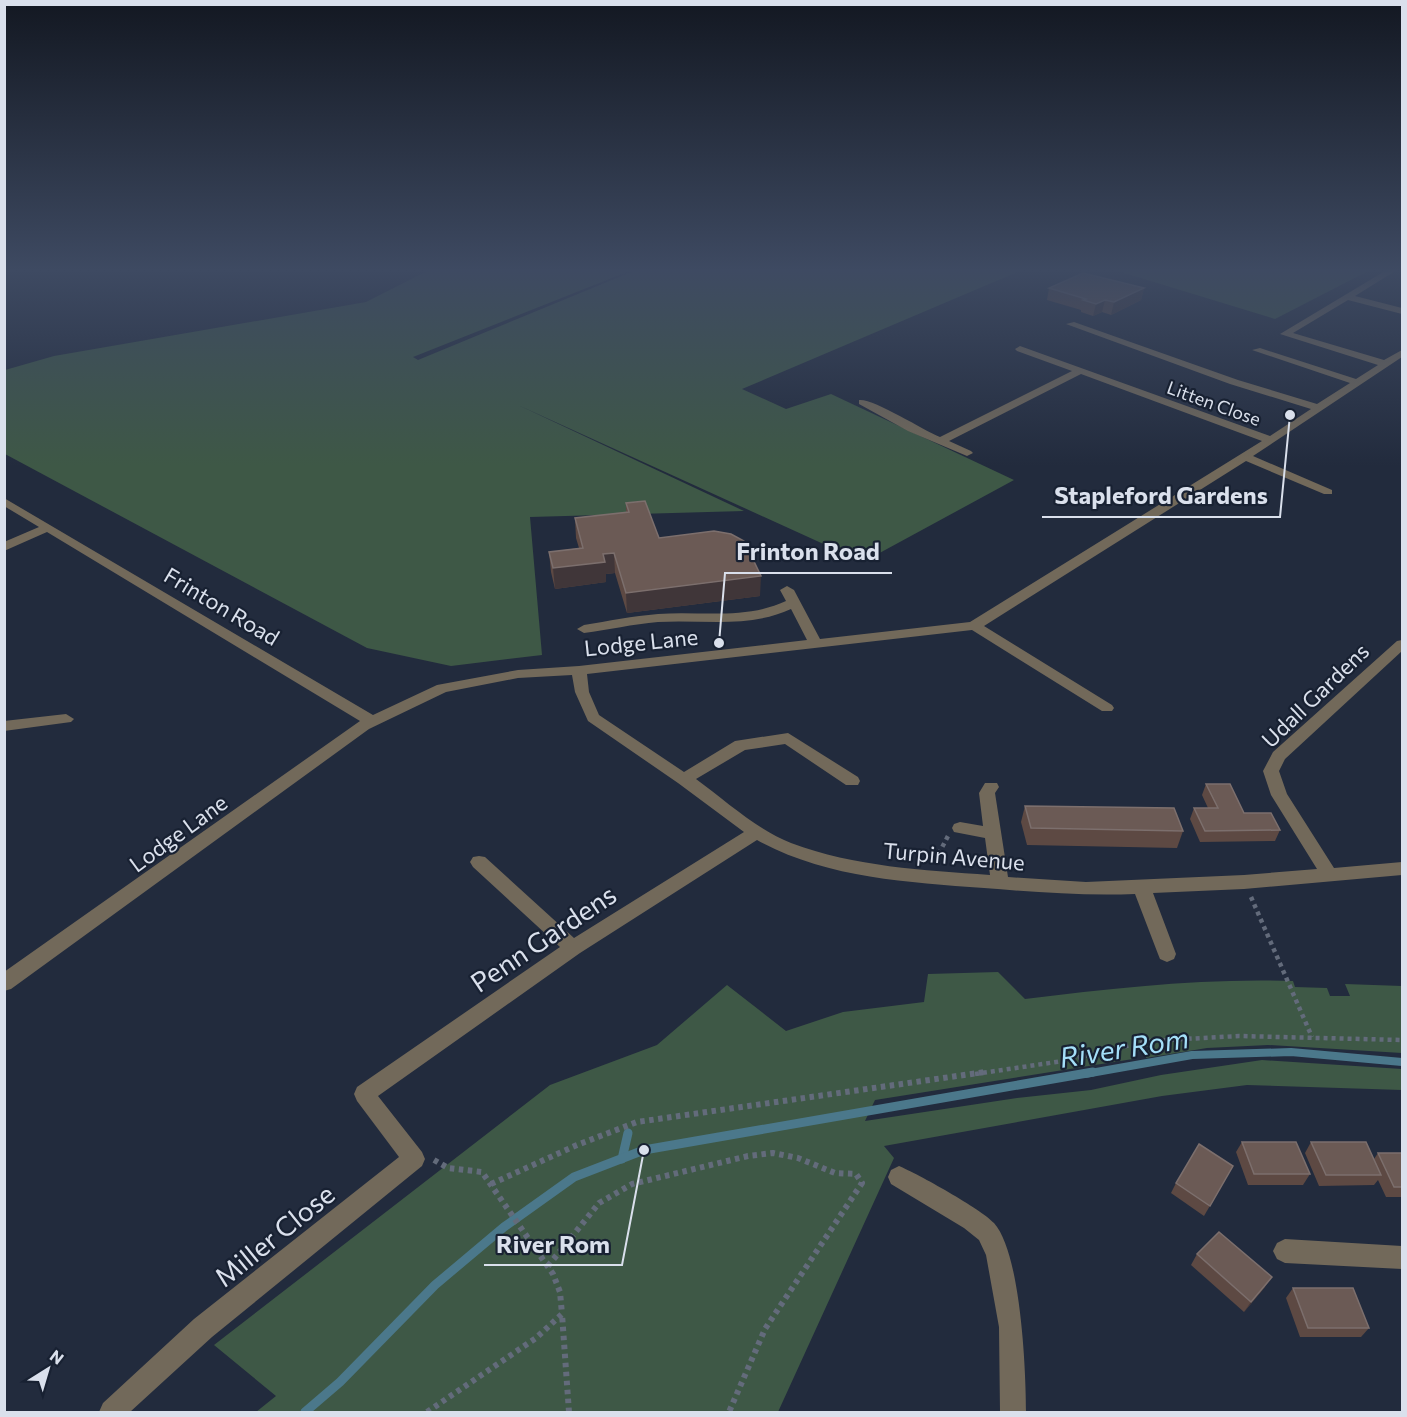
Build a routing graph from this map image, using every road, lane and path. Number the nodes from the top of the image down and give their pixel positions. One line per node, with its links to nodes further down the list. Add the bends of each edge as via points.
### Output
1 (1099, 334): 10 (street)
2 (1285, 334): 6 (street)
3 (1020, 349): 7 (street, Litten Close)
4 (1257, 350): 8 (street)
5 (1402, 353): 6 (street, Lodge Lane)
6 (1386, 364): 8 (street, Lodge Lane)
7 (1078, 372): 11 (street, Litten Close); 12 (street)
8 (1359, 383): 10 (street, Lodge Lane)
9 (863, 402): 12 (street)
10 (1318, 408): 11 (street, Lodge Lane)
11 (1270, 440): 14 (street, Lodge Lane)
12 (940, 441): 13 (street)
13 (967, 453)
14 (1244, 456): 15 (street); 19 (street, Lodge Lane)
15 (1328, 492)
16 (4, 501): 17 (street, Frinton Road)
17 (49, 527): 18 (street); 26 (street, Frinton Road)
18 (4, 547)
19 (974, 626): 21 (street, Lodge Lane); 24 (street)
20 (584, 629): 21 (street, via 658,618 736,618 774,612 791,597)
21 (816, 644): 23 (street, Lodge Lane)
22 (1402, 644): 36 (street, Udall Gardens, via 1279,756 1271,771 1279,795)
23 (579, 670): 26 (street, Lodge Lane, via 518,674 442,688); 28 (street, Turpin Avenue, via 582,692 593,718)
24 (1107, 708)
25 (66, 719): 27 (street)
26 (374, 722): 43 (street, Lodge Lane, via 355,731)
27 (4, 726)
28 (684, 778): 29 (street, via 741,745 788,738); 32 (street, Turpin Avenue)
29 (852, 781)
30 (991, 787): 33 (street, via 987,793)
31 (955, 828): 33 (street); 37 (path)
32 (756, 832): 37 (street, Turpin Avenue, via 784,847 849,867); 41 (street, Penn Gardens)
33 (991, 833): 39 (street)
34 (479, 862): 41 (street)
35 (1402, 869): 36 (street, Turpin Avenue)
36 (1330, 876): 38 (street, Turpin Avenue)
37 (926, 878): 39 (street, Turpin Avenue)
38 (1244, 882): 40 (street, Turpin Avenue); 44 (path)
39 (1000, 883): 40 (street, Turpin Avenue)
40 (1142, 888): 42 (street)
41 (573, 948): 46 (street, Penn Gardens, via 364,1095)
42 (1167, 954)
43 (4, 983)
44 (1312, 1037): 45 (path); 48 (path, via 1148,1041 1063,1061 638,1122)
45 (1402, 1040)
46 (414, 1159): 48 (path, via 425,1155 448,1168 482,1172); 53 (street, Miller Close, via 203,1328)
47 (899, 1177): 57 (street, via 987,1232 997,1254 1011,1327)
48 (492, 1184): 51 (path)
49 (1285, 1251): 50 (street)
50 (1402, 1258)
51 (548, 1266): 52 (path, via 560,1293); 56 (path, via 599,1203 632,1184 773,1153 835,1173 856,1174 862,1183 765,1329)
52 (562, 1314): 54 (path, via 536,1338); 55 (path)
53 (112, 1413)
54 (427, 1413)
55 (569, 1413)
56 (729, 1413)
57 (1013, 1413)

